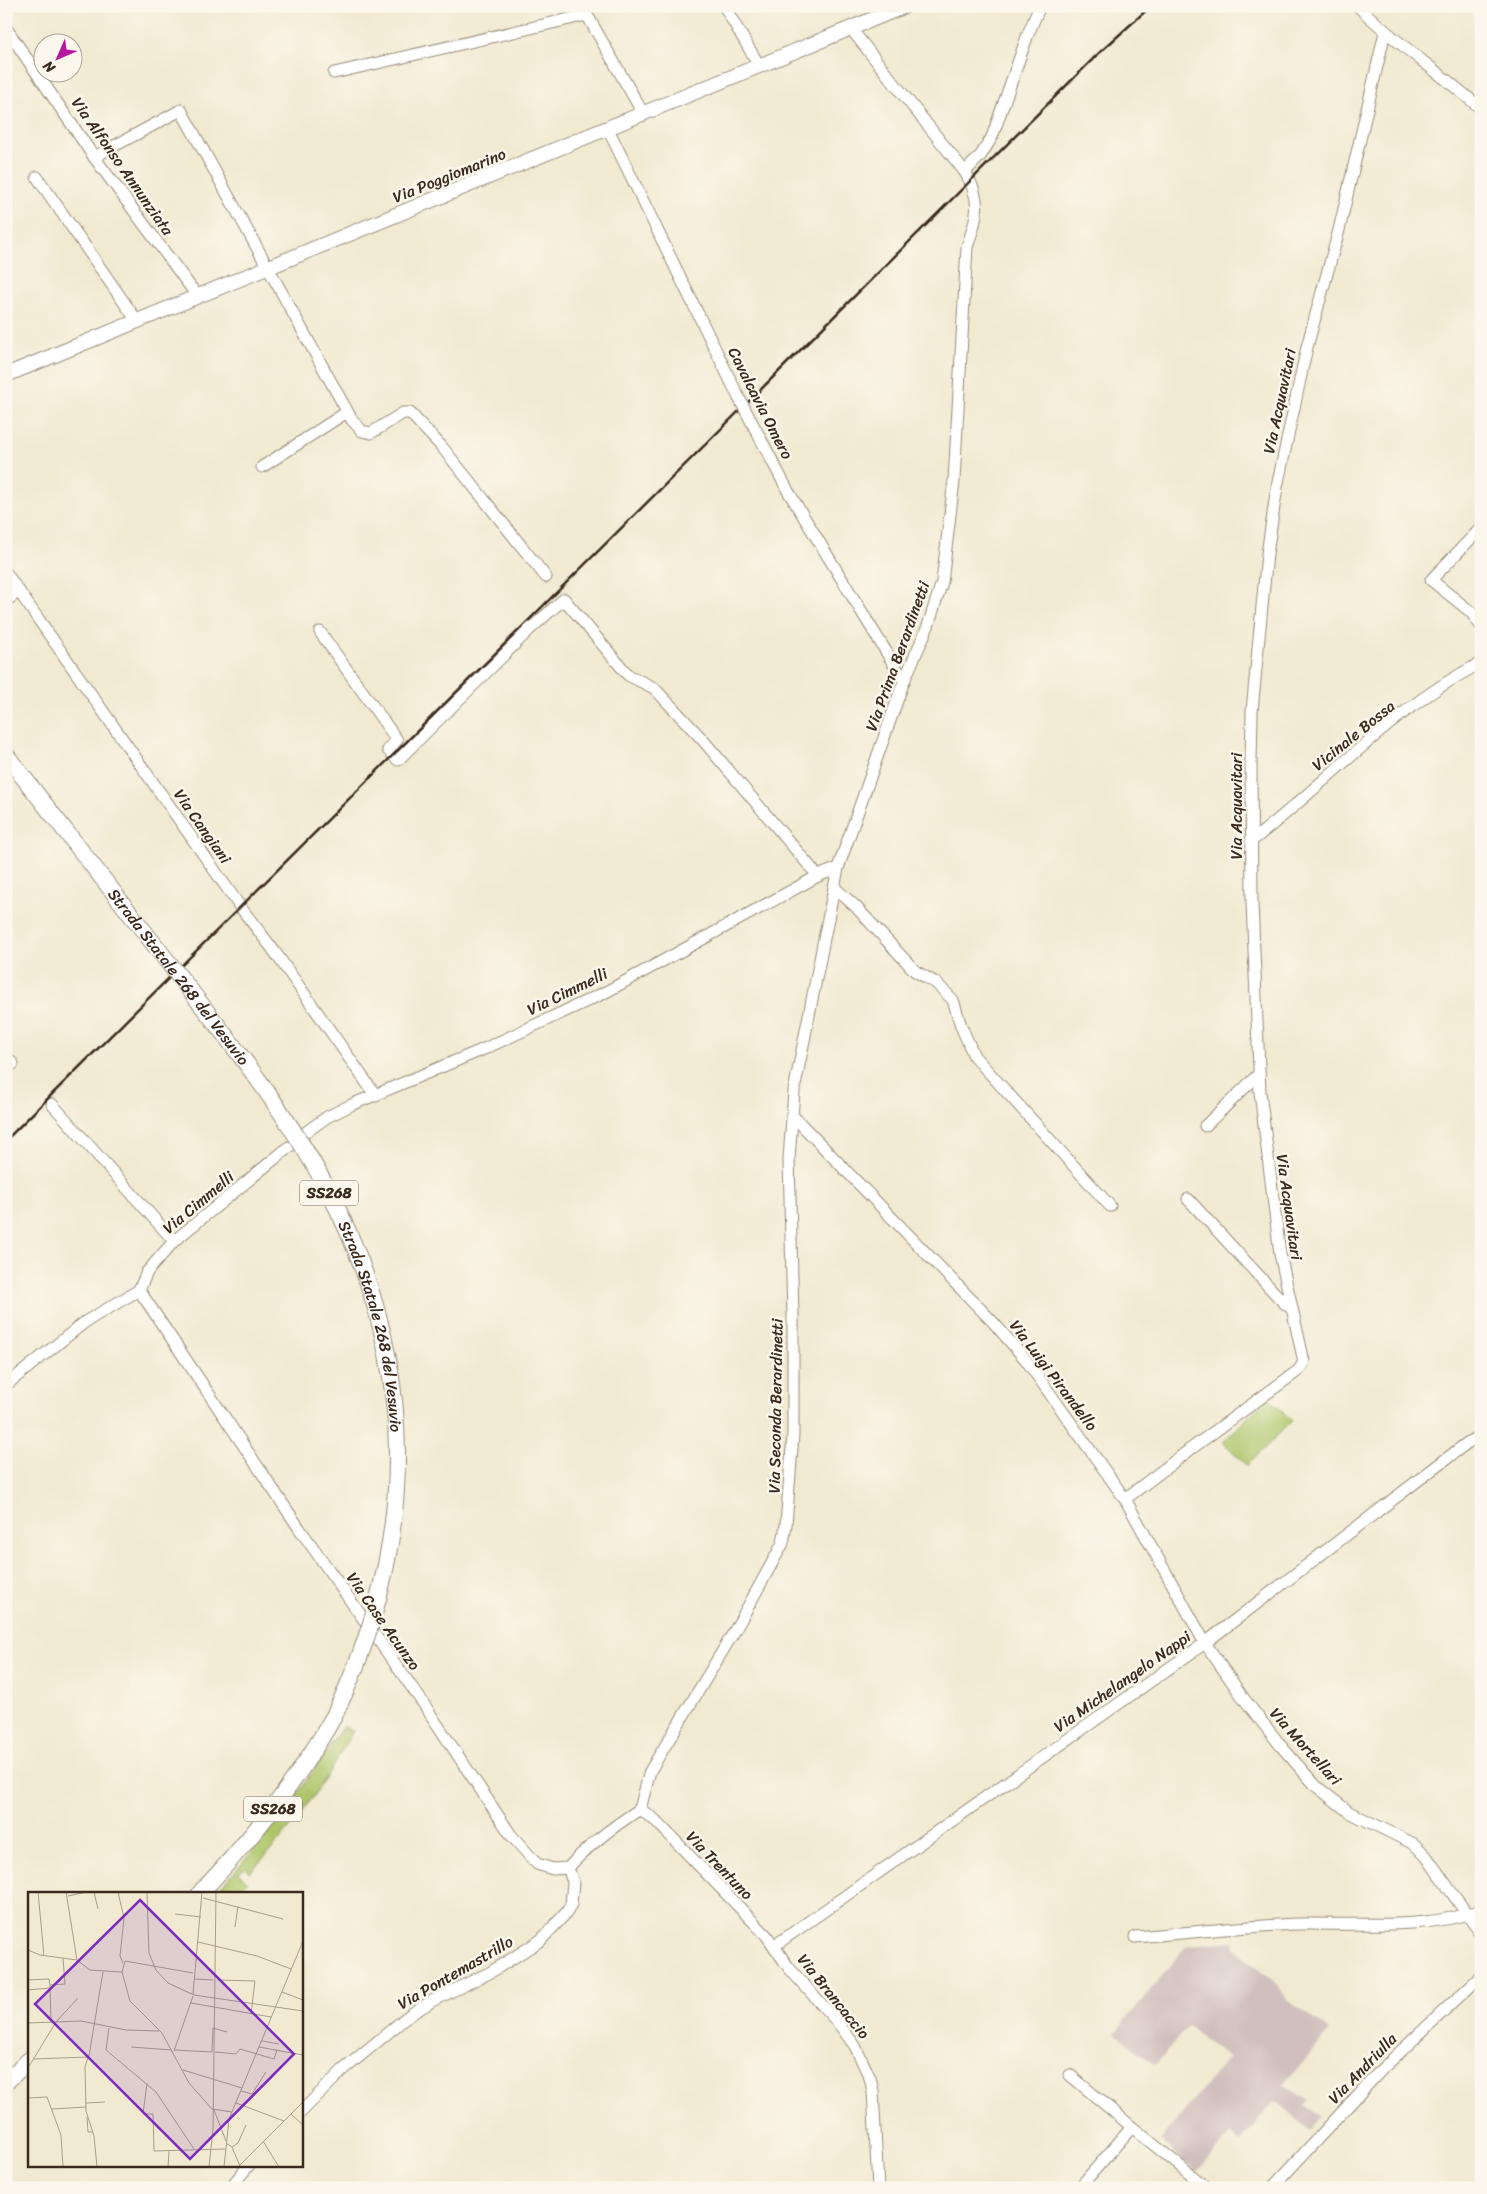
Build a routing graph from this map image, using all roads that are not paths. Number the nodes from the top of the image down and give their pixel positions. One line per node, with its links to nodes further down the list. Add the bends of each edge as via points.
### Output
1 (724, 6): 8 (street)
2 (905, 6): 6 (main road, Via Poggiomarino)
3 (1040, 6): 14 (street, via 992,137)
4 (1358, 6): 7 (street)
5 (6, 28): 13 (street, Via Alfonso Annunziata)
6 (851, 29): 8 (main road, Via Poggiomarino); 14 (street, Via Prima Berardinetti)
7 (1385, 32): 10 (street); 32 (street, Via Acquavitari, via 1339,230 1307,347 1267,554 1252,711)
8 (760, 68): 11 (main road, Via Poggiomarino)
9 (334, 73): 11 (street, via 587,15)
10 (1481, 109)
11 (644, 115): 12 (main road, Via Poggiomarino)
12 (608, 129): 16 (main road, Via Poggiomarino); 30 (street, Cavalcavia Omero, bridge, via 788,491)
13 (94, 157): 16 (street, via 181,110); 17 (street, Via Alfonso Annunziata)
14 (965, 172): 30 (street, Via Prima Berardinetti, via 978,204 968,247 948,543 942,582 928,626)
15 (37, 177): 18 (street)
16 (270, 268): 17 (main road, Via Poggiomarino); 20 (street)
17 (198, 297): 18 (main road, Via Poggiomarino)
18 (137, 321): 19 (main road, Via Poggiomarino)
19 (6, 375)
20 (347, 412): 21 (street); 24 (street, via 362,431 371,433 410,412)
21 (262, 467)
22 (1481, 528): 27 (street, via 1432,580 1471,612)
23 (6, 573): 25 (street, Via Cangiani)
24 (546, 577)
25 (19, 591): 26 (street); 37 (street, Via Cangiani)
26 (6, 602)
27 (1481, 626)
28 (320, 632): 34 (street, via 397,740 388,750 398,760 564,599 628,675 654,688 702,738)
29 (1481, 663): 32 (street, Vicinale Bossa, via 1454,677 1342,762)
30 (904, 681): 33 (street, Via Prima Berardinetti)
31 (6, 755): 54 (highway, Strada Statale 268 del Vesuvio / SS268, bridge, via 271,1098 310,1158 344,1222 369,1283 383,1334 394,1402 397,1456 395,1510 386,1572 375,1615 350,1683 313,1753 282,1798)
32 (1253, 840): 36 (street, Via Acquavitari, via 1252,903)
33 (838, 868): 34 (street, Via Cimmelli); 35 (street, Via Prima Berardinetti)
34 (818, 876): 37 (street, Via Cimmelli, via 604,993 484,1050)
35 (834, 887): 39 (street, Via Prima Berardinetti); 44 (street, via 915,971 936,983 953,1000 974,1056)
36 (1259, 1074): 40 (street); 47 (street, Via Acquavitari, via 1277,1234)
37 (376, 1096): 41 (street, Via Cimmelli, via 327,1117)
38 (52, 1104): 45 (street)
39 (792, 1115): 50 (street, Via Luigi Pirandello, via 1026,1360); 52 (street, Via Seconda Berardinetti, via 789,1159 793,1435 783,1543 734,1632 650,1771)
40 (1205, 1126)
41 (306, 1132)
42 (289, 1147): 45 (street, Via Cimmelli)
43 (1188, 1199): 47 (street)
44 (1110, 1206)
45 (174, 1241): 46 (street, Via Cimmelli, via 148,1272)
46 (139, 1290): 48 (street, via 85,1322); 53 (street, Via Case Acunzo, via 511,1835 537,1864 553,1870)
47 (1291, 1308): 50 (street, Via Acquavitari, via 1304,1355 1299,1370)
48 (6, 1385)
49 (1481, 1435): 51 (street, Via Michelangelo Nappi)
50 (1125, 1499): 51 (street, Via Luigi Pirandello)
51 (1205, 1643): 56 (street, Via Mortellari, via 1244,1699 1316,1786 1348,1812 1414,1844 1426,1856); 59 (street, Via Michelangelo Nappi)
52 (640, 1810): 53 (street, via 584,1850); 59 (street, Via Trentuno, via 656,1821)
53 (568, 1868): 64 (street, Via Pontemastrillo, via 573,1882 571,1904 541,1940 408,2016 342,2071)
54 (201, 1892)
55 (1481, 1910): 56 (street)
56 (1466, 1915): 57 (street, Via Mortellari); 58 (street, via 1428,1922 1296,1924)
57 (1481, 1934)
58 (1135, 1937)
59 (774, 1946): 68 (street, Via Brancaccio, via 788,1968 839,2024 855,2046 870,2078)
60 (1481, 1976): 71 (street, Via Andriulla, via 1383,2068)
61 (28, 2061): 63 (highway)
62 (1070, 2074): 65 (street)
63 (6, 2082)
64 (302, 2111)
65 (1132, 2127): 69 (street); 70 (street)
66 (248, 2166): 67 (street)
67 (230, 2188)
68 (878, 2188)
69 (1079, 2188)
70 (1207, 2188)
71 (1272, 2188)

